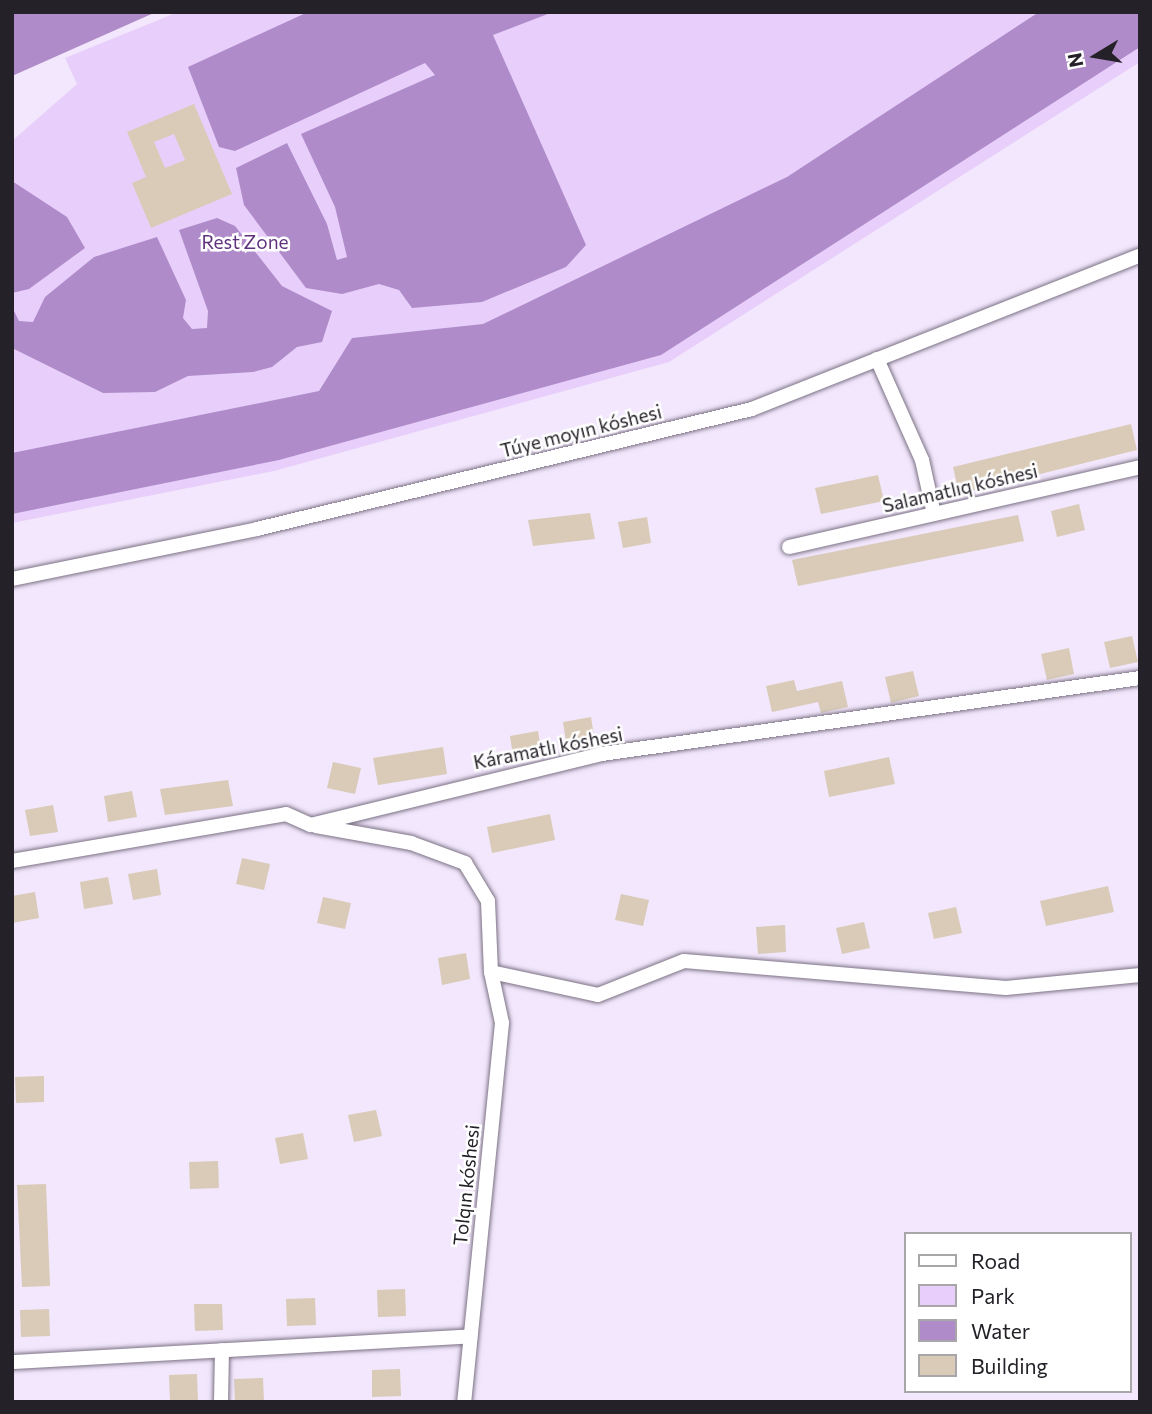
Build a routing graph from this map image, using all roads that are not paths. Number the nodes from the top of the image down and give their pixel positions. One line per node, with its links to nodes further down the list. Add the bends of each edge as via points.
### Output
1 (1140, 255): 2 (street, Túye moyın kóshesi)
2 (877, 359): 4 (street, via 922,460); 6 (street, Túye moyın kóshesi, via 752,409 257,529)
3 (1140, 467): 4 (street, Salamatlıq kóshesi)
4 (934, 514): 5 (street, Salamatlıq kóshesi)
5 (789, 547)
6 (12, 579)
7 (1140, 678): 8 (street, Káramatlı kóshesi, via 602,754)
8 (312, 825): 9 (street, via 286,814); 10 (street, Tolqın kóshesi, via 411,843 465,863 488,901)
9 (12, 861)
10 (491, 972): 11 (street, via 598,995 684,961 1006,988); 12 (street, Tolqın kóshesi, via 502,1023)
11 (1140, 975)
12 (470, 1336): 13 (street); 16 (street, Tolqın kóshesi)
13 (222, 1350): 14 (street); 15 (street)
14 (12, 1362)
15 (221, 1402)
16 (464, 1402)

